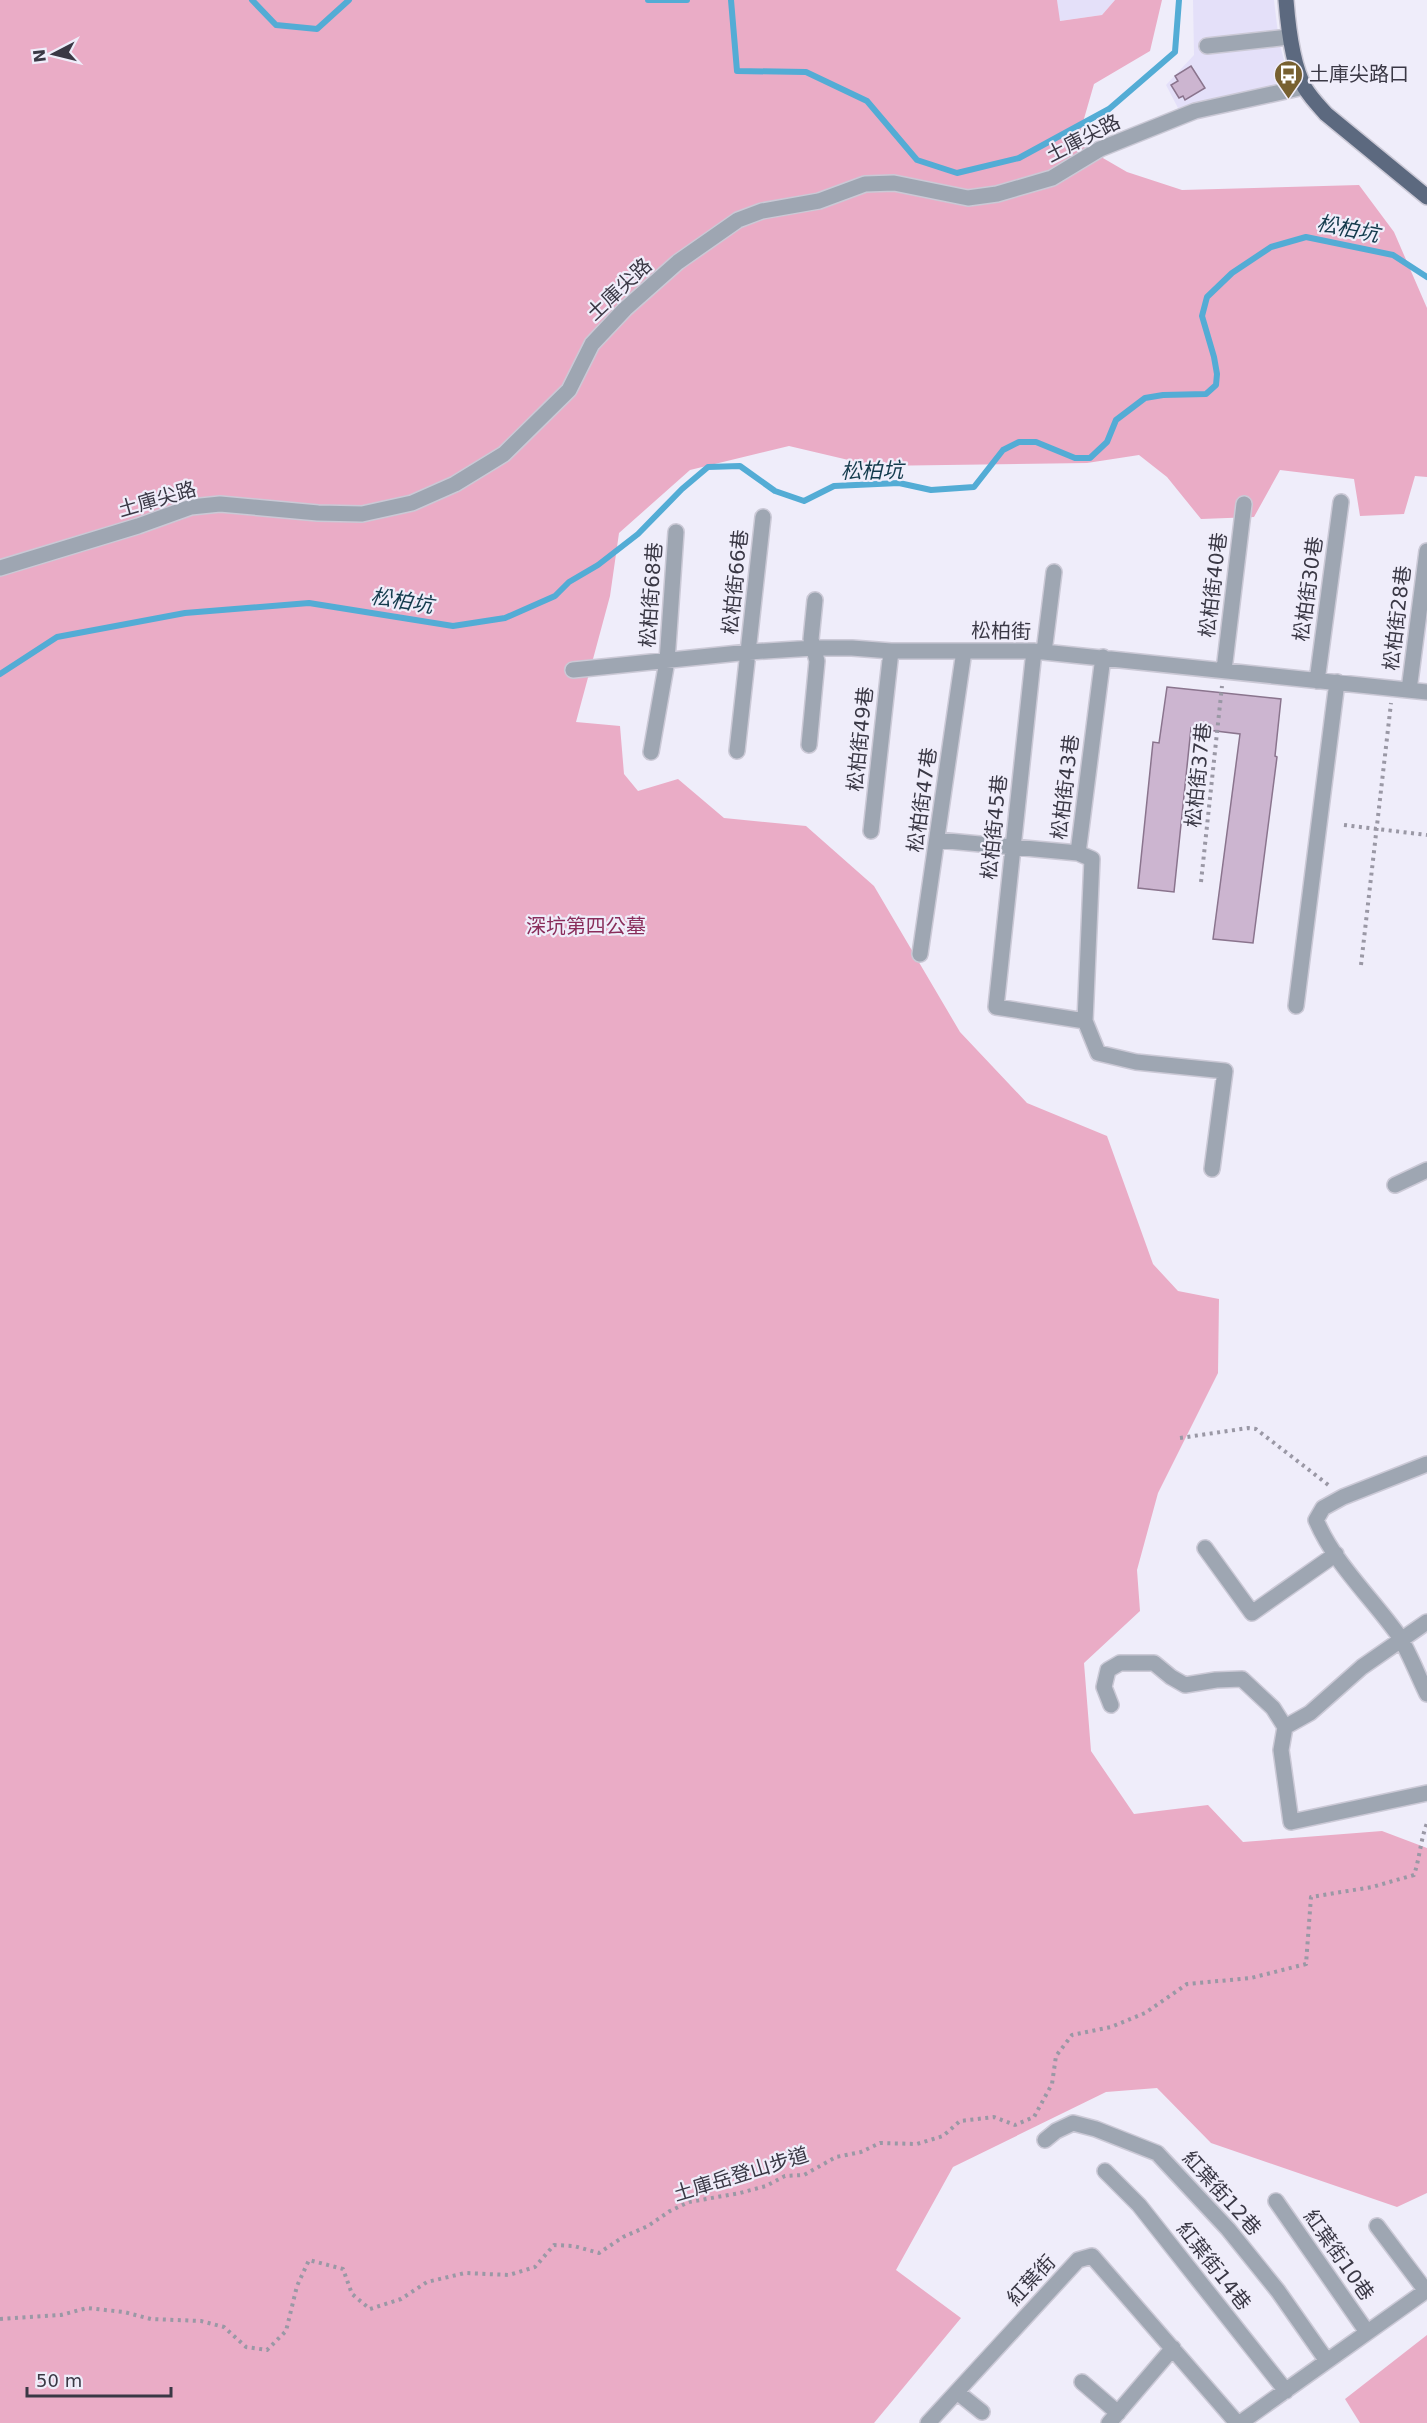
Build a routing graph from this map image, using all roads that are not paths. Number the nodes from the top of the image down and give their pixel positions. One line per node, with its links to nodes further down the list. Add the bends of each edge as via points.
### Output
1 (1286, 0): 2 (main road)
2 (1289, 37): 3 (street); 4 (main road)
3 (1207, 46)
4 (1304, 87): 5 (main road, via 1326,114); 11 (street, 土庫尖路, via 1195,111 1100,149 1052,178 997,194 968,198 894,183 865,184 819,201 762,211 738,220 678,262 625,309 591,344 569,390 504,454 455,484 412,503 362,514 220,504 191,507)
5 (1427, 196)
6 (1341, 502): 23 (street, 松柏街30巷)
7 (1244, 504): 22 (street, 松柏街40巷)
8 (763, 518): 17 (street, 松柏街66巷)
9 (676, 532): 20 (street, 松柏街68巷)
10 (1427, 551): 25 (street, 松柏街28巷)
11 (0, 568)
12 (1054, 572): 18 (street, 松柏街45巷)
13 (815, 600): 14 (street, via 811,639)
14 (814, 648): 15 (street, 松柏街); 17 (street, 松柏街); 27 (street, via 817,661)
15 (891, 651): 16 (street, 松柏街); 30 (street, 松柏街49巷)
16 (963, 651): 18 (street, 松柏街); 31 (street, 松柏街47巷)
17 (749, 652): 20 (street, 松柏街); 29 (street, 松柏街66巷)
18 (1039, 652): 19 (street, 松柏街); 32 (street, 松柏街45巷)
19 (1103, 657): 22 (street, 松柏街); 33 (street, 松柏街43巷)
20 (667, 661): 21 (street, 松柏街); 28 (street, 松柏街68巷)
21 (573, 670)
22 (1224, 670): 23 (street, 松柏街)
23 (1317, 681): 24 (street, 松柏街)
24 (1337, 682): 25 (street, 松柏街); 35 (street)
25 (1409, 690): 26 (street, 松柏街)
26 (1427, 692)
27 (808, 745)
28 (651, 752)
29 (737, 752)
30 (871, 831)
31 (937, 840): 32 (street); 34 (street, 松柏街47巷)
32 (1012, 847): 33 (street); 36 (street, 松柏街45巷, via 996,1007)
33 (1078, 853): 36 (street, 松柏街43巷, via 1092,859)
34 (920, 954)
35 (1296, 1006)
36 (1085, 1021): 37 (street, via 1098,1053 1136,1062 1224,1071)
37 (1212, 1169)
38 (1427, 1170): 39 (street)
39 (1395, 1185)
40 (1427, 1464): 42 (street, via 1323,1508 1316,1520)
41 (1205, 1548): 42 (street, via 1252,1613)
42 (1336, 1554): 44 (street)
43 (1427, 1622): 44 (street)
44 (1400, 1639): 45 (street); 47 (street, via 1310,1713)
45 (1427, 1694)
46 (1110, 1705): 47 (street, via 1104,1688 1108,1670 1120,1663 1154,1663 1185,1685 1242,1679 1273,1708)
47 (1285, 1727): 48 (street, via 1281,1750 1291,1822)
48 (1427, 1793)
49 (1044, 2140): 56 (street, 紅葉街12巷, via 1073,2123 1156,2152 1228,2229)
50 (1105, 2171): 58 (street, 紅葉街14巷, via 1139,2205)
51 (1276, 2201): 54 (street, 紅葉街10巷)
52 (1377, 2226): 53 (street)
53 (1426, 2290): 54 (street, 紅葉街)
54 (1367, 2332): 56 (street, 紅葉街)
55 (1173, 2348): 59 (street, 紅葉街, via 1092,2256 1078,2260); 61 (street); 63 (street, 紅葉街)
56 (1327, 2361): 58 (street, 紅葉街)
57 (1082, 2382): 61 (street)
58 (1286, 2391): 63 (street, 紅葉街)
59 (957, 2392): 60 (street); 62 (street, 紅葉街)
60 (982, 2412)
61 (1114, 2418)
62 (928, 2423)
63 (1238, 2423)

